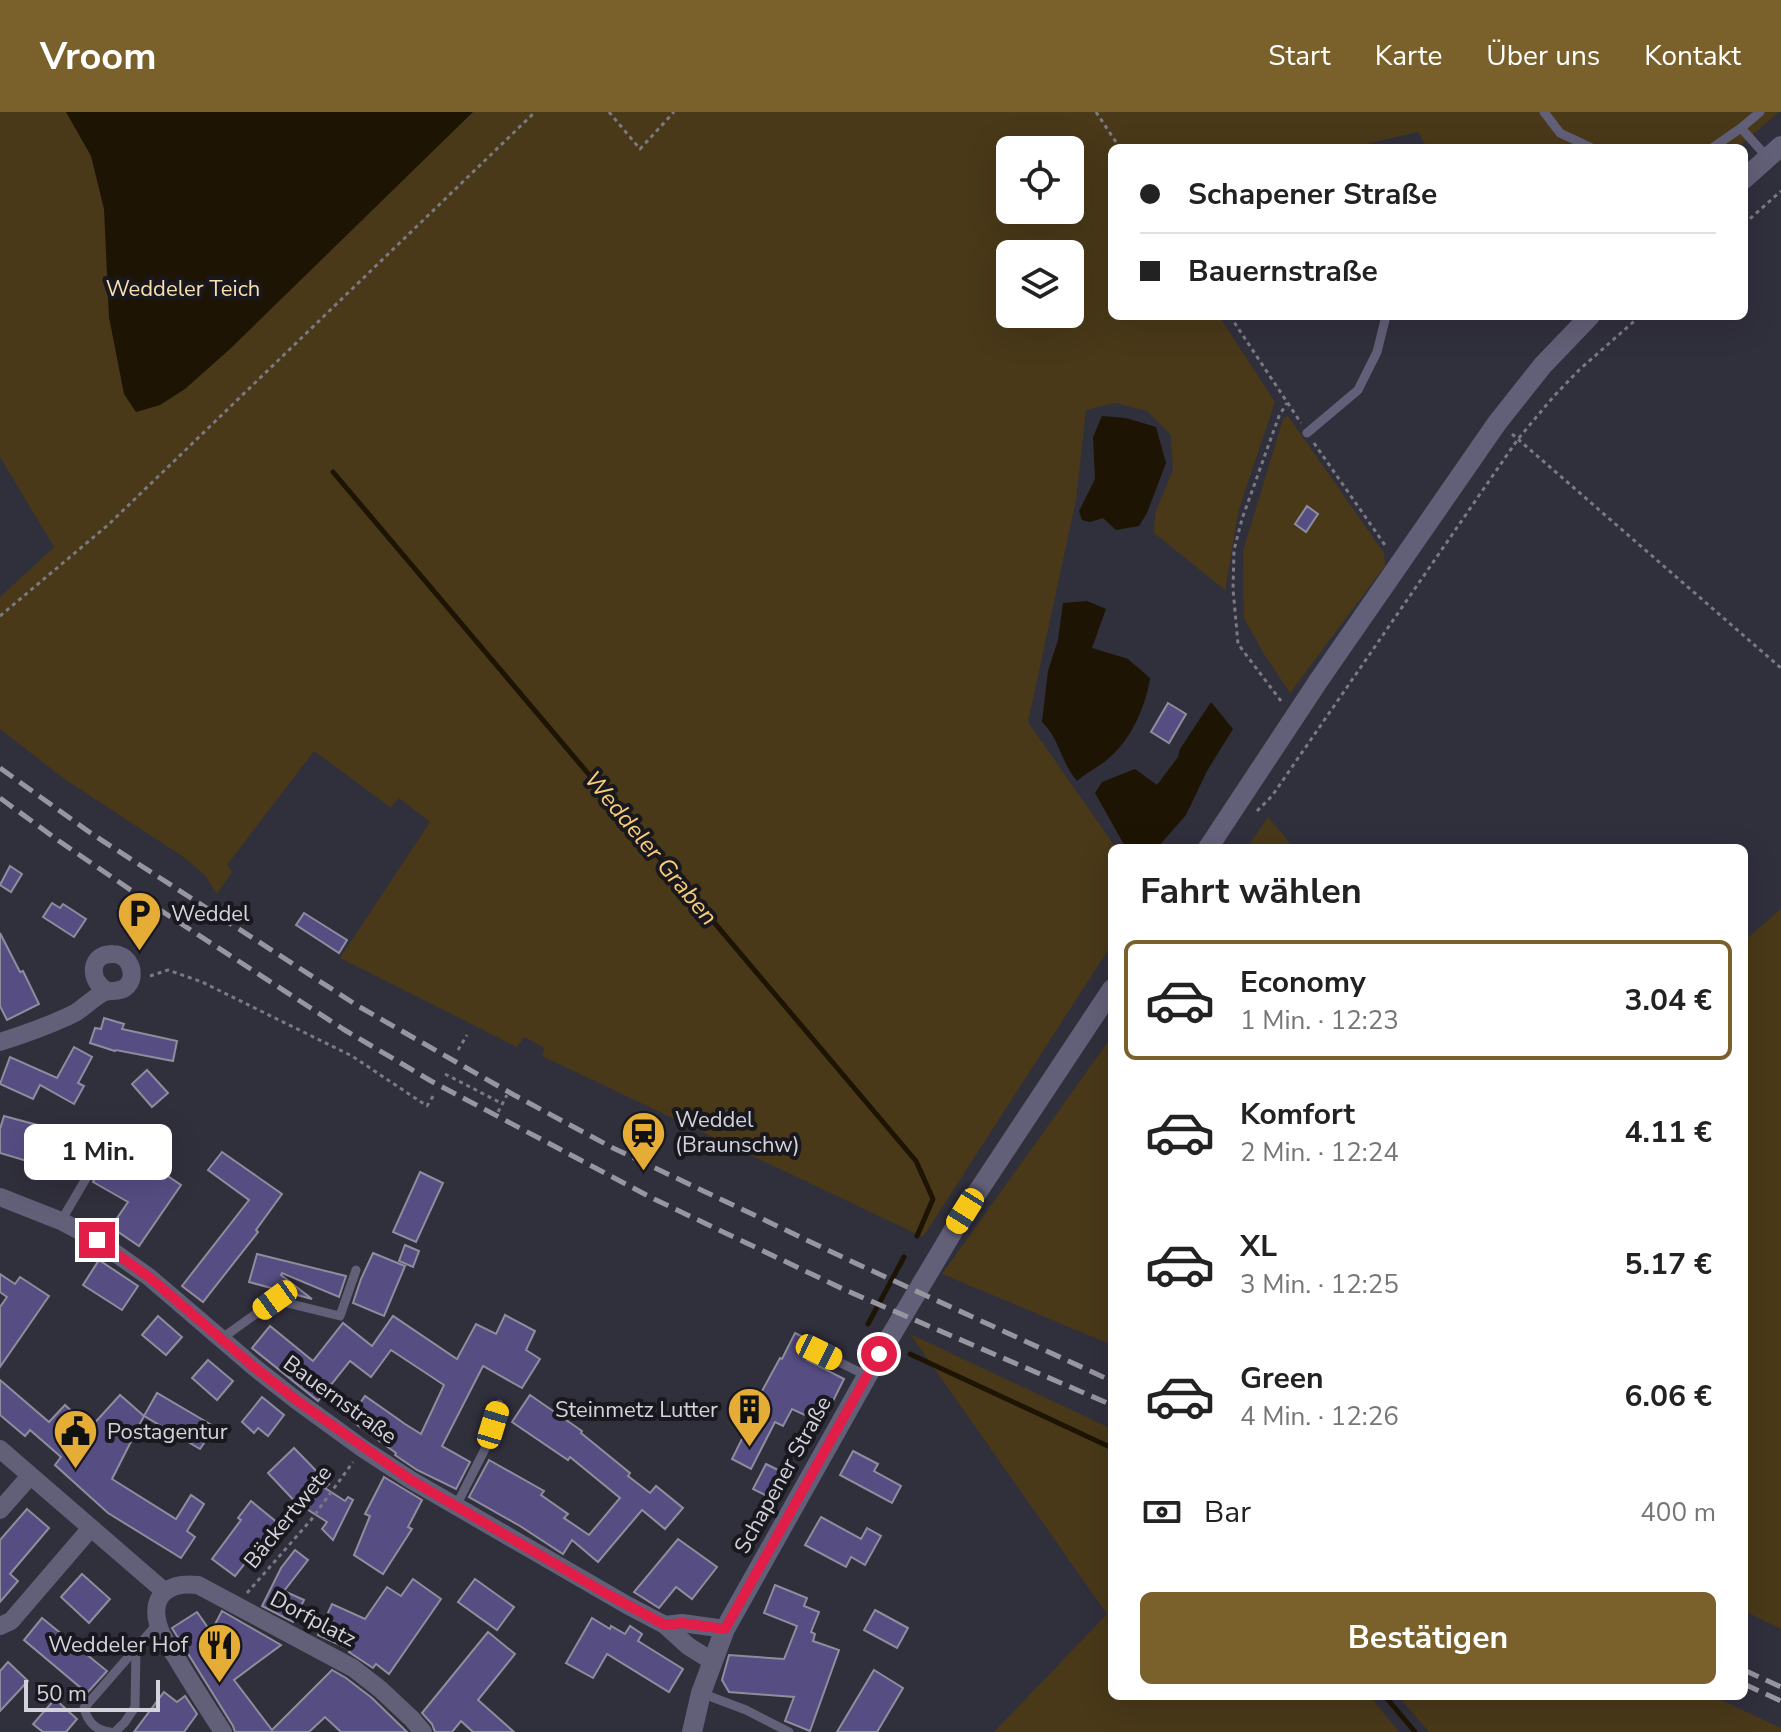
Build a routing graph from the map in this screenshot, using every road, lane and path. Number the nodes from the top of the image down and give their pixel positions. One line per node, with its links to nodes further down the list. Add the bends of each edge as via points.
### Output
1 (535, 112): 22 (path, via 108,525)
2 (609, 112): 3 (path, via 640,149)
3 (674, 112)
4 (1096, 112): 8 (path)
5 (1544, 112): 9 (lane, via 1560,133)
6 (1760, 112): 7 (lane)
7 (1741, 128): 10 (lane); 11 (lane)
8 (1117, 144)
9 (1583, 144)
10 (1718, 144)
11 (1775, 152): 12 (street)
12 (1748, 176)
13 (1781, 191): 14 (path)
14 (1748, 220)
15 (1385, 320): 20 (lane, via 1377,352 1358,390)
16 (1586, 320): 19 (street)
17 (1635, 320): 21 (path, via 1579,370)
18 (1287, 403): 24 (path, via 1242,519 1233,589 1238,644)
19 (1497, 423): 21 (path); 24 (street)
20 (1307, 433)
21 (1518, 439): 23 (path); 25 (path, via 1272,796)
22 (0, 616)
23 (1781, 668)
24 (1296, 714): 26 (street)
25 (1252, 815)
26 (1211, 844)
27 (132, 976): 28 (street, via 126,987); 28 (street, via 128,960 104,955 93,977); 34 (path, via 168,970 202,982 352,1056 427,1106)
28 (107, 991): 31 (street, via 77,1012)
29 (1108, 995): 44 (street, Schapener Straße, via 965,1211)
30 (467, 1035): 32 (path)
31 (0, 1042)
32 (458, 1050)
33 (445, 1074): 36 (path)
34 (435, 1093)
35 (507, 1095): 36 (path)
36 (503, 1104): 37 (path)
37 (498, 1112)
38 (104, 1148): 40 (lane)
39 (0, 1197): 40 (street, Bauernstraße)
40 (61, 1221): 42 (street, Bauernstraße, via 129,1262)
41 (356, 1270): 42 (lane, via 340,1316 275,1300)
42 (221, 1339): 46 (street, Bauernstraße)
43 (819, 1352): 44 (lane)
44 (867, 1376): 57 (street, Schapener Straße)
45 (499, 1404): 49 (lane, via 486,1447)
46 (362, 1448): 49 (street, Bauernstraße); 53 (path, Bäckertwete)
47 (0, 1449): 48 (street)
48 (30, 1476): 50 (street); 51 (street)
49 (456, 1506): 55 (street, Bauernstraße)
50 (0, 1510)
51 (91, 1528): 52 (street); 56 (street, via 11,1621)
52 (164, 1591): 53 (street, Dorfplatz, via 183,1583 198,1585); 54 (street)
53 (239, 1606): 63 (street, Dorfplatz, via 353,1668)
54 (158, 1623): 58 (lane); 62 (street)
55 (665, 1625): 57 (street, Bauernstraße); 59 (street, Bauernstraße)
56 (0, 1626)
57 (725, 1629): 59 (street, Schapener Straße)
58 (136, 1648): 61 (lane, via 135,1707); 61 (lane, via 84,1708 88,1721)
59 (712, 1661): 60 (street, Schapener Straße)
60 (701, 1693): 64 (street, Schapener Straße); 65 (lane)
61 (112, 1732)
62 (223, 1732)
63 (423, 1732)
64 (692, 1732)
65 (789, 1732)

